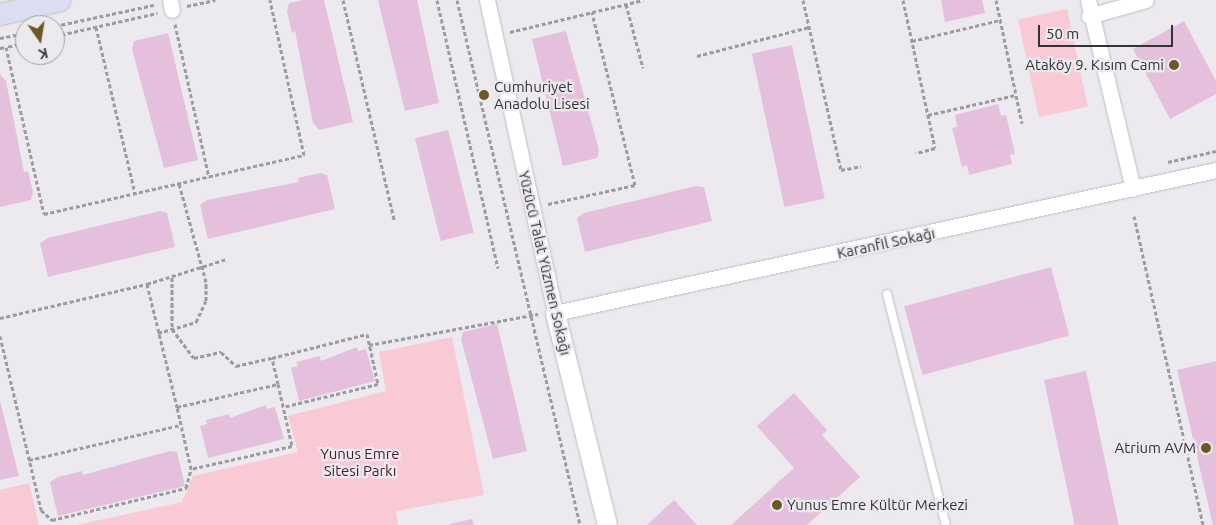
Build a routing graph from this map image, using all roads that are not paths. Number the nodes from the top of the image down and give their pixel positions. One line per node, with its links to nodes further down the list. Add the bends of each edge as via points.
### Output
1 (58, 0): 5 (main road)
2 (487, 0): 10 (street, Yüzücü Talat Yüzmen Sokağı)
3 (1088, 0): 6 (street)
4 (1146, 0): 6 (street)
5 (0, 14)
6 (1089, 16): 8 (street)
7 (1216, 170): 8 (street, Karanfil Sokağı)
8 (1133, 189): 10 (street, Karanfil Sokağı)
9 (887, 294): 12 (lane)
10 (554, 313): 11 (street, Yüzücü Talat Yüzmen Sokağı)
11 (607, 525)
12 (946, 525)

